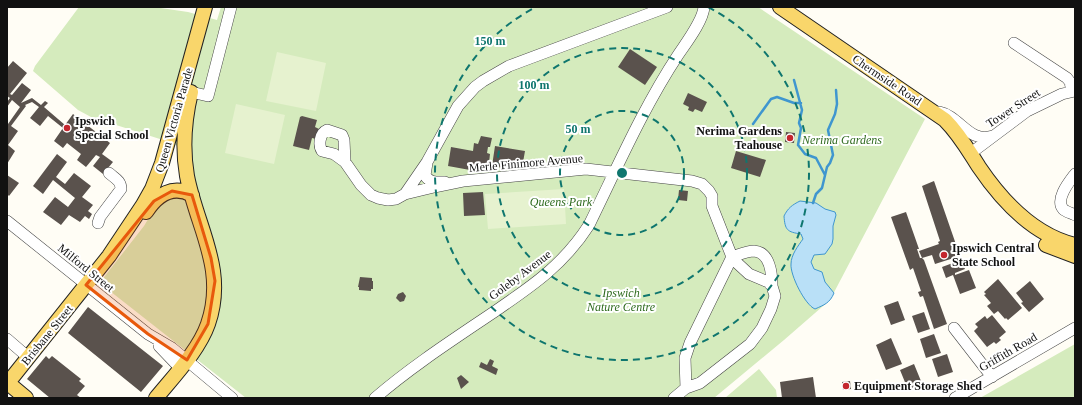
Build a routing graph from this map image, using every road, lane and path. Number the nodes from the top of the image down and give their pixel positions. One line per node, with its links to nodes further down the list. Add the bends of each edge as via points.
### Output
1 (205, 7): 25 (main road, Queen Victoria Parade, via 158,176)
2 (214, 7): 9 (main road, Queen Victoria Parade)
3 (231, 7): 9 (street, via 208,96)
4 (667, 7): 14 (street, via 509,66 483,81 458,106)
5 (704, 7): 16 (street, Goleby Avenue, via 696,28 656,90)
6 (780, 7): 10 (main road, Chermside Road)
7 (1014, 43): 8 (street, Tower Street, via 1067,78)
8 (1073, 91): 11 (street, Tower Street, via 1033,108)
9 (191, 92): 21 (main road, Queen Victoria Parade, via 184,142)
10 (934, 112): 11 (street, via 950,116 976,137); 12 (main road, Chermside Road, via 955,130)
11 (993, 136): 12 (street, Tower Street)
12 (971, 153): 15 (main road, Chermside Road)
13 (345, 162): 20 (street, Merle Finimore Avenue, via 361,185 376,197 388,200)
14 (427, 162): 19 (street, Merle Finimore Avenue, via 425,175 431,181); 20 (street)
15 (979, 167): 26 (main road, Chermside Road, via 1007,202 1029,223 1062,242); 27 (main road, Chermside Road, via 996,202 1017,226 1042,243)
16 (614, 172): 19 (street, Merle Finimore Avenue, via 586,169); 28 (street, Merle Finimore Avenue, via 702,184 712,196 712,206); 42 (street, Goleby Avenue, via 579,241 556,266)
17 (108, 173): 24 (street, via 121,183 121,188)
18 (1075, 174): 22 (street, via 1061,198 1063,208)
19 (463, 181): 20 (street, Merle Finimore Avenue)
20 (406, 194)
21 (192, 195): 25 (main road, via 178,190 162,196 151,205 135,228); 35 (main road, Queen Victoria Parade, via 211,258 215,293 204,334)
22 (1075, 215)
23 (7, 221): 29 (street, Milford Street)
24 (98, 223)
25 (120, 240): 29 (main road, Queen Victoria Parade)
26 (1075, 245)
27 (1075, 256)
28 (732, 257): 30 (street, via 748,274); 30 (street, via 753,251 760,253 771,267); 38 (street, via 690,343 685,358)
29 (86, 285): 34 (main road, Brisbane Street); 35 (street, Milford Street, via 148,334 172,348)
30 (772, 286): 38 (street, via 775,296 771,309 762,328 750,344 700,383)
31 (954, 328): 36 (street)
32 (1075, 328): 36 (street, Griffith Road)
33 (7, 339): 34 (street)
34 (28, 358): 37 (main road, Brisbane Street)
35 (183, 364): 40 (main road, Queen Victoria Parade); 41 (street, Milford Street)
36 (992, 377): 44 (street, Griffith Road)
37 (7, 383): 39 (main road)
38 (686, 388): 43 (street)
39 (26, 398)
40 (156, 398)
41 (232, 398)
42 (375, 398)
43 (674, 398)
44 (955, 398)

